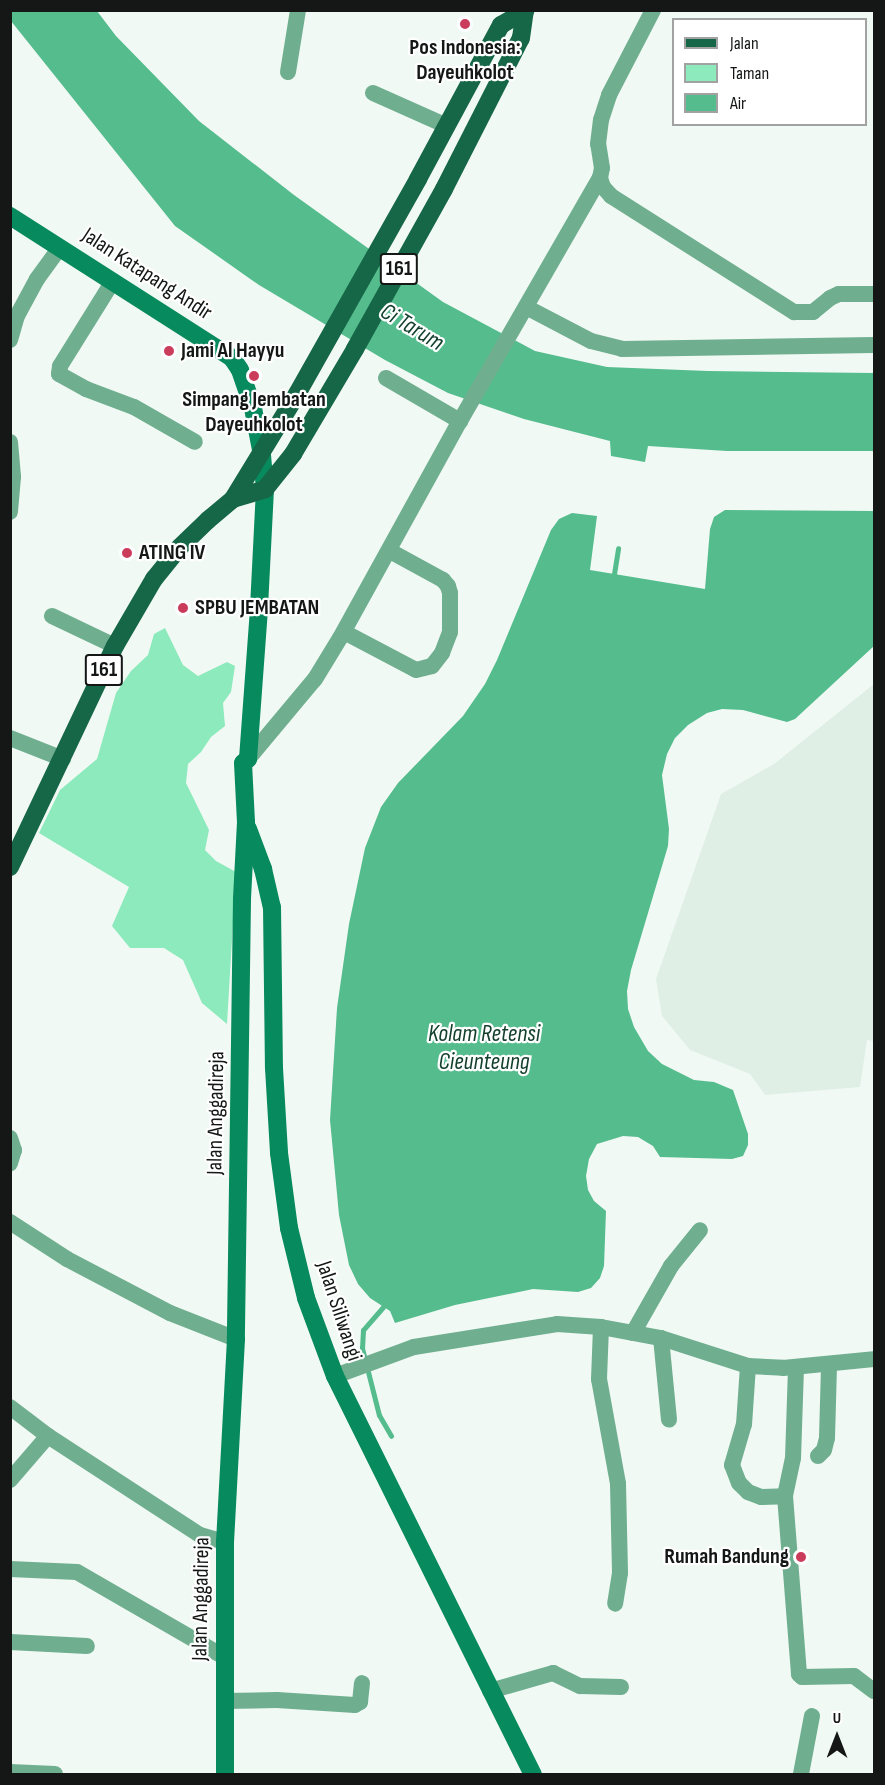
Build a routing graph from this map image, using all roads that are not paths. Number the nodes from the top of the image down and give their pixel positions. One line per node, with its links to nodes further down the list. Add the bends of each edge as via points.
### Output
1 (298, 10): 4 (street)
2 (654, 10): 7 (street, via 609,95 599,132)
3 (525, 11): 6 (main road, 161, via 501,25); 20 (main road, 161, via 521,38 444,189 293,454)
4 (288, 72)
5 (373, 93): 6 (street)
6 (447, 126): 19 (main road, 161)
7 (600, 178): 11 (street, via 611,196 794,312 813,312 838,294); 12 (street)
8 (10, 216): 9 (main road, Jalan Katapang Andir)
9 (60, 247): 10 (main road, Jalan Katapang Andir); 13 (street, via 17,316)
10 (113, 280): 18 (street, via 60,366 59,374 134,407); 19 (main road, Jalan Katapang Andir, via 232,358 253,408)
11 (874, 294)
12 (522, 314): 14 (street, via 622,349); 16 (street)
13 (10, 340)
14 (874, 345)
15 (386, 378): 16 (street)
16 (464, 414): 23 (street)
17 (10, 442): 22 (street)
18 (195, 442)
19 (262, 455): 20 (main road, Jalan Anggadireja); 21 (main road, 161)
20 (265, 489): 21 (main road, 161); 29 (main road, Jalan Anggadireja)
21 (233, 499): 26 (main road, 161, via 165,565)
22 (10, 512)
23 (390, 551): 25 (street); 25 (street, via 448,586 450,632 442,653 432,666 416,670)
24 (52, 616): 26 (street)
25 (344, 632): 29 (street, via 315,679)
26 (115, 646): 28 (main road, 161)
27 (10, 738): 28 (street)
28 (63, 759): 31 (main road, 161)
29 (249, 759): 30 (main road, Jalan Anggadireja, via 243,763)
30 (246, 822): 39 (main road, Jalan Anggadireja); 44 (main road, Jalan Siliwangi, via 272,907 276,1100 290,1228 306,1298)
31 (10, 867)
32 (10, 1138): 33 (street, via 14,1150)
33 (10, 1163)
34 (10, 1222): 39 (street, via 67,1259 170,1313)
35 (700, 1230): 37 (street, via 671,1266)
36 (602, 1327): 37 (street); 44 (street, via 546,1326 414,1347); 53 (street, via 599,1379 618,1484 620,1573)
37 (633, 1333): 38 (street)
38 (661, 1338): 42 (street); 46 (street)
39 (237, 1339): 51 (main road, Jalan Anggadireja)
40 (874, 1359): 41 (street)
41 (829, 1365): 43 (street); 48 (street, via 827,1438)
42 (748, 1366): 43 (street); 50 (street, via 744,1424 732,1465 739,1483 748,1492 761,1497)
43 (796, 1368): 50 (street, via 793,1458)
44 (334, 1376): 59 (main road, Jalan Siliwangi)
45 (10, 1407): 47 (street)
46 (669, 1420)
47 (48, 1437): 49 (street); 51 (street, via 200,1535)
48 (818, 1456)
49 (10, 1480)
50 (785, 1496): 60 (street, via 800,1675 854,1676)
51 (225, 1542): 56 (main road, Jalan Anggadireja)
52 (10, 1569): 56 (street, via 77,1572)
53 (615, 1604)
54 (10, 1642): 55 (street)
55 (87, 1646)
56 (224, 1657): 61 (main road, Jalan Anggadireja)
57 (362, 1683): 61 (street, via 360,1702 355,1705)
58 (621, 1687): 59 (street, via 580,1686 553,1673)
59 (490, 1691): 66 (main road, Jalan Siliwangi)
60 (874, 1691)
61 (224, 1701): 65 (main road, Jalan Anggadireja)
62 (812, 1716): 67 (street)
63 (10, 1772): 64 (street)
64 (55, 1774)
65 (225, 1774)
66 (533, 1774)
67 (801, 1774)

